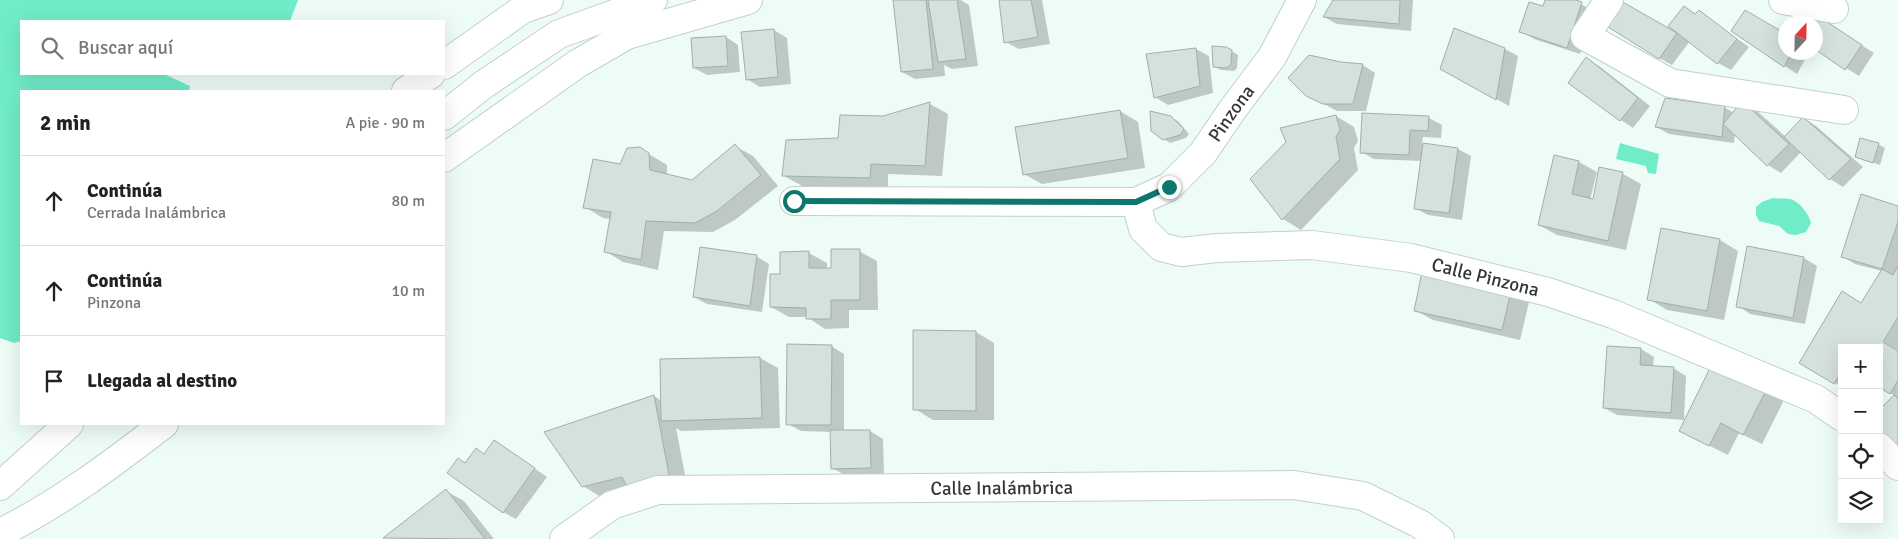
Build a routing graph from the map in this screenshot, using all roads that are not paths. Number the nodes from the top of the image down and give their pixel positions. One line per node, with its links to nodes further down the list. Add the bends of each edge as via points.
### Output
1 (549, 0): 8 (street, via 523,9)
2 (653, 0): 12 (street, via 560,34 483,85)
3 (748, 0): 13 (street, via 627,35 577,64)
4 (1302, 0): 15 (street, Pinzona, via 1272,57 1203,153 1169,187)
5 (1609, 0): 11 (street, via 1585,36 1670,83)
6 (1784, 0): 7 (street)
7 (1834, 9)
8 (445, 64)
9 (430, 75): 10 (street)
10 (407, 90)
11 (1844, 110)
12 (445, 115)
13 (445, 157)
14 (794, 201): 15 (street)
15 (1136, 202): 16 (street, Calle Pinzona, via 1143,229 1161,247 1181,252 1312,244 1411,258 1548,292 1613,314 1816,399)
16 (1838, 414)
17 (68, 425): 21 (street)
18 (163, 425): 22 (street, via 100,473)
19 (1883, 451): 20 (street)
20 (1898, 466)
21 (0, 486)
22 (0, 533)
23 (564, 539): 24 (street, Calle Inalámbrica, via 612,505 658,490 1294,485 1363,496 1420,524)
24 (1440, 539)

